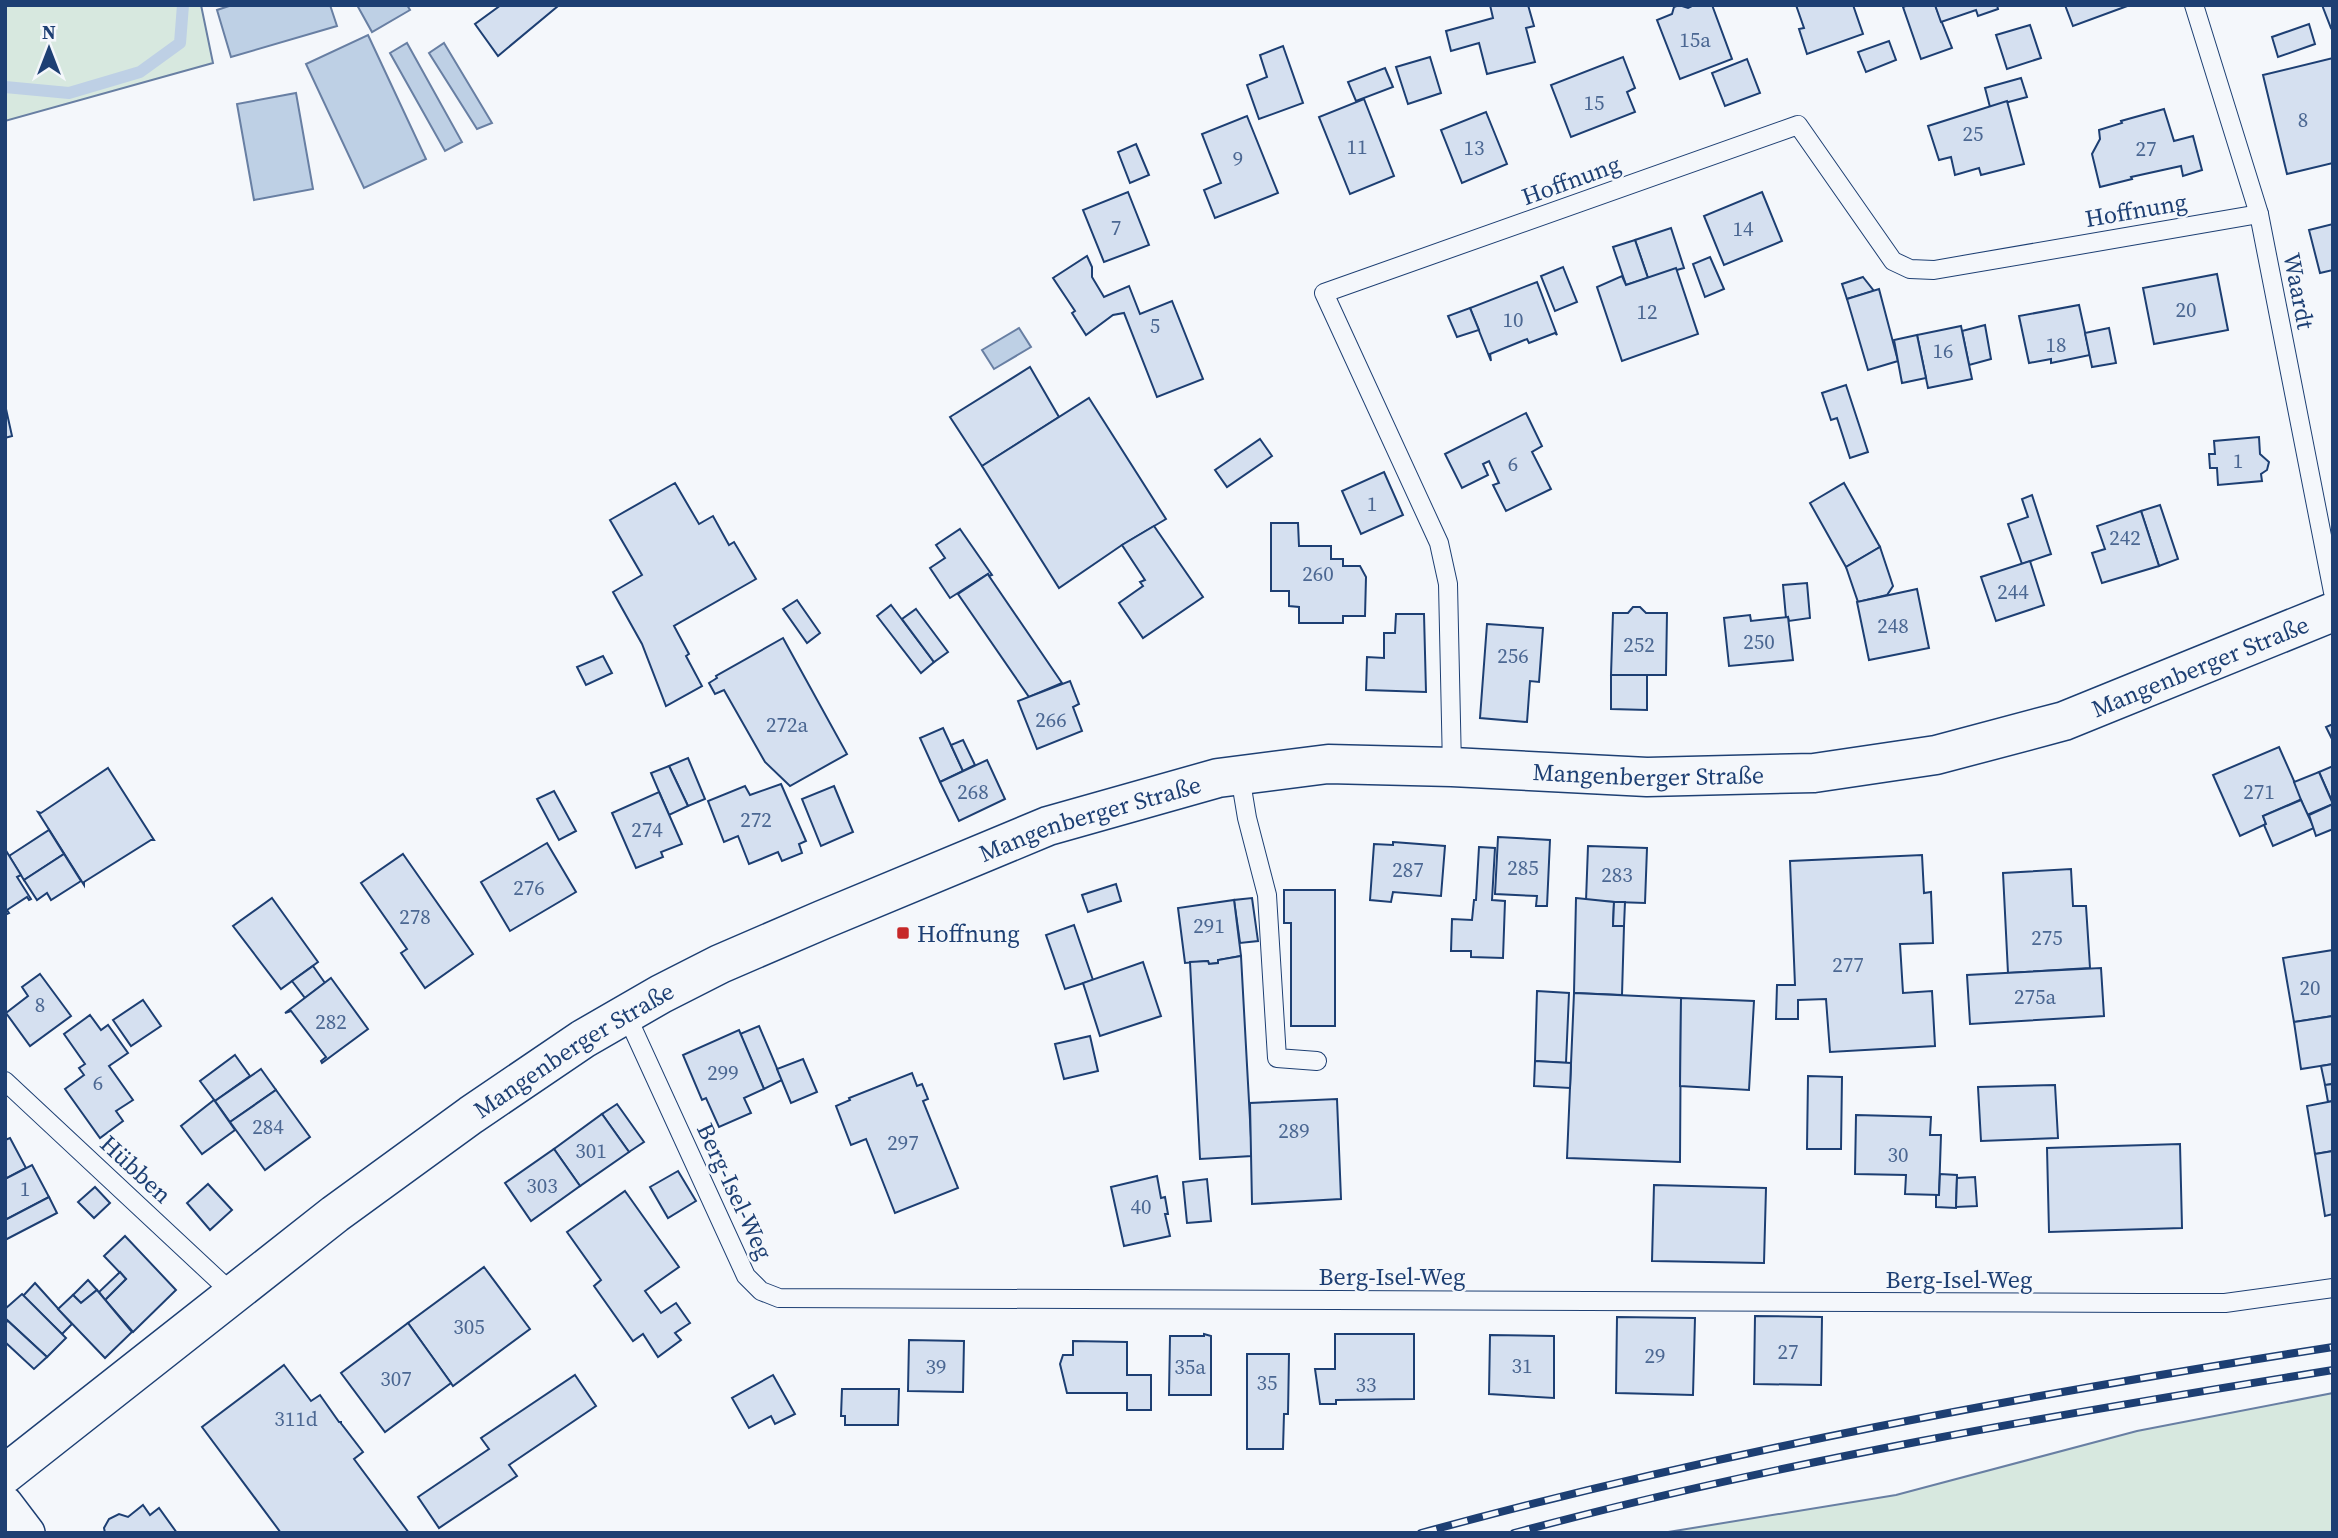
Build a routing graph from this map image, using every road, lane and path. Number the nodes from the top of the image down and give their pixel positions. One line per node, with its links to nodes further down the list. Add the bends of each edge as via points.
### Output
1 (2194, 5): 2 (lane, Waardt)
2 (2259, 214): 3 (lane, Waardt); 5 (lane, Hoffnung, via 1934,270 1910,269 1892,261 1798,124 1324,293 1439,543 1448,584)
3 (2333, 592)
4 (2333, 612): 5 (main road, Mangenberger Straße, via 2064,721 1936,755 1814,773 1647,777)
5 (1452, 767): 6 (main road, Mangenberger Straße, via 1328,764)
6 (1240, 776): 7 (main road, Mangenberger Straße, via 1048,827 720,964); 8 (lane, via 1267,895 1277,1058)
7 (626, 1014): 10 (lane, Berg-Isel-Weg, via 746,1276 761,1291 779,1298 2142,1304 2225,1303); 11 (main road, Mangenberger Straße, via 471,1115)
8 (1317, 1061)
9 (5, 1081): 11 (lane, Hübben)
10 (2333, 1288)
11 (232, 1293): 12 (main road, Mangenberger Straße)
12 (5, 1474)
13 (5, 1504): 14 (street)
14 (27, 1533)

